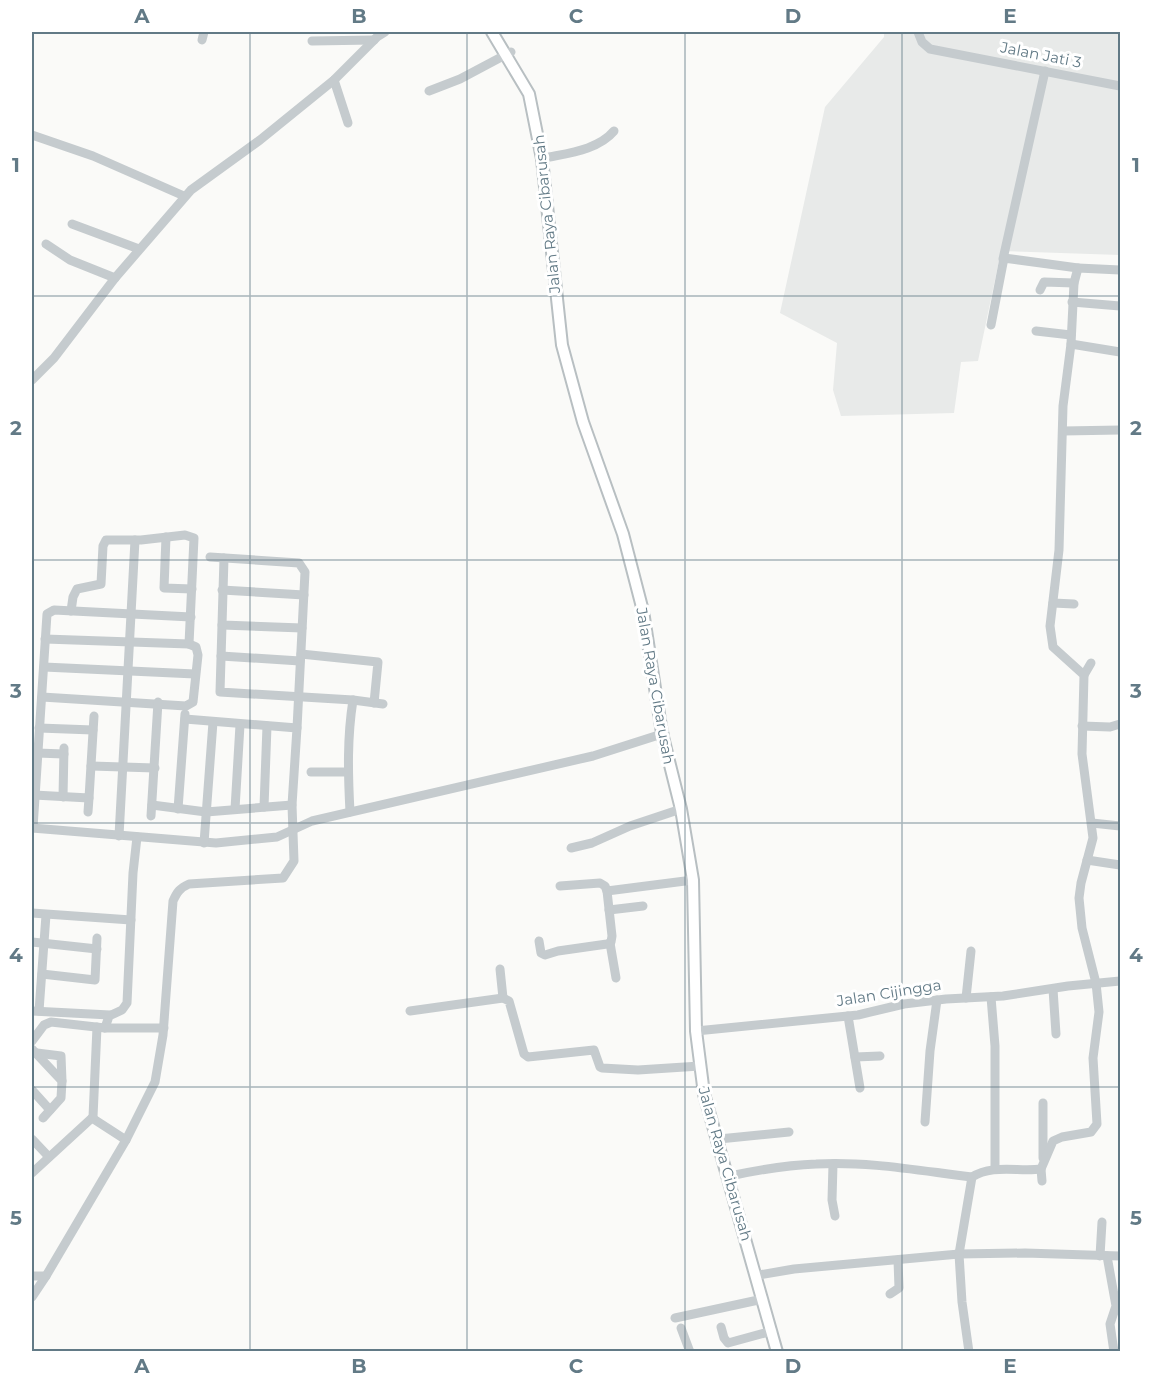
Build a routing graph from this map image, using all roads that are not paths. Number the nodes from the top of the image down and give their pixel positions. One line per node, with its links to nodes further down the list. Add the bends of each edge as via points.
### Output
1 (385, 32): 5 (street)
2 (492, 32): 7 (main road, Jalan Raya Cibarusah)
3 (499, 32): 7 (main road, Jalan Raya Cibarusah)
4 (918, 32): 8 (street, Jalan Jati 3, via 930,50)
5 (373, 36): 6 (street); 9 (street)
6 (312, 41)
7 (509, 54): 11 (street, via 460,80); 15 (main road, Jalan Raya Cibarusah, via 531,93); 75 (main road, Jalan Raya Cibarusah, via 527,89 541,149 562,345 583,422 634,574)
8 (1045, 71): 10 (street, Jalan Jati 3); 20 (street)
9 (334, 80): 12 (street); 16 (street)
10 (1120, 86)
11 (429, 91)
12 (348, 123)
13 (614, 131): 15 (street, via 594,145)
14 (32, 135): 16 (street, via 93,156)
15 (544, 158): 75 (main road, Jalan Raya Cibarusah, via 564,345 585,421 634,565 648,625)
16 (184, 196): 19 (street)
17 (72, 224): 19 (street)
18 (46, 244): 23 (street, via 70,260)
19 (139, 249): 23 (street)
20 (1002, 259): 21 (street); 28 (street)
21 (1078, 268): 22 (street); 24 (street)
22 (1120, 270)
23 (115, 278): 32 (street, via 54,358)
24 (1074, 283): 25 (street, via 1044,282); 26 (street)
25 (1040, 290)
26 (1072, 302): 27 (street); 30 (street)
27 (1120, 306)
28 (991, 325)
29 (1036, 331): 30 (street)
30 (1071, 339): 31 (street); 34 (street)
31 (1120, 352)
32 (32, 380)
33 (1120, 430): 34 (street)
34 (1063, 431): 42 (street)
35 (166, 537): 36 (street); 39 (street, via 164,588); 39 (street, via 194,538)
36 (135, 540): 44 (street, via 105,541 101,584 77,589); 45 (street)
37 (210, 557): 38 (street)
38 (224, 558): 40 (street); 41 (street, via 299,563 305,572)
39 (192, 589): 46 (street)
40 (222, 590): 41 (street); 47 (street)
41 (304, 595): 48 (street)
42 (1053, 603): 43 (street); 58 (street, via 1052,645)
43 (1074, 604)
44 (71, 611): 45 (street); 49 (street, via 54,610 47,614)
45 (131, 615): 46 (street); 50 (street)
46 (191, 617): 51 (street)
47 (222, 625): 48 (street); 52 (street)
48 (302, 628): 53 (street)
49 (45, 639): 50 (street); 55 (street)
50 (130, 643): 51 (street); 56 (street)
51 (189, 644): 57 (street, via 197,650)
52 (221, 656): 53 (street); 59 (street, via 220,692)
53 (301, 657): 59 (street); 61 (street, via 378,662 378,704)
54 (1092, 663): 58 (street)
55 (44, 667): 56 (street); 60 (street)
56 (129, 670): 57 (street); 62 (street)
57 (195, 674): 64 (street, via 193,702)
58 (1084, 675): 71 (street)
59 (300, 696): 61 (street); 73 (street)
60 (42, 697): 62 (street); 72 (street)
61 (353, 700): 82 (street)
62 (126, 701): 63 (street); 79 (street)
63 (158, 702): 64 (street); 80 (street)
64 (186, 705): 66 (street)
65 (94, 716): 74 (street)
66 (185, 719): 67 (street); 89 (street)
67 (213, 722): 68 (street); 93 (street)
68 (240, 724): 70 (street); 90 (street)
69 (1120, 724): 71 (street)
70 (267, 726): 73 (street); 88 (street)
71 (1082, 726): 96 (street)
72 (39, 728): 74 (street); 76 (street)
73 (297, 728): 87 (street)
74 (93, 730): 78 (street)
75 (664, 738): 77 (main road, Jalan Raya Cibarusah); 94 (street)
76 (36, 749): 83 (street); 84 (street, via 64,751)
77 (669, 760): 91 (main road, Jalan Raya Cibarusah); 139 (main road, Jalan Raya Cibarusah, via 684,808 695,880)
78 (91, 766): 79 (street); 85 (street)
79 (123, 768): 80 (street); 99 (street)
80 (155, 768): 86 (street)
81 (310, 772): 82 (street)
82 (347, 772): 94 (street)
83 (34, 795): 84 (street); 98 (street)
84 (63, 797): 85 (street)
85 (89, 798): 92 (street)
86 (153, 805): 89 (street); 95 (street)
87 (292, 805): 88 (street); 101 (street)
88 (264, 807): 90 (street)
89 (178, 809): 93 (street)
90 (235, 809): 93 (street)
91 (681, 809): 103 (street); 106 (main road, Jalan Raya Cibarusah)
92 (88, 812)
93 (207, 812): 102 (street)
94 (350, 812): 101 (street, via 307,823)
95 (151, 816)
96 (1092, 823): 97 (street); 104 (street)
97 (1120, 826)
98 (32, 828): 99 (street)
99 (119, 836): 100 (street)
100 (137, 837): 102 (street); 113 (street)
101 (293, 838): 102 (street, via 285,835); 138 (street, via 294,861 283,878 189,884 177,892 173,901)
102 (204, 843)
103 (572, 848)
104 (1087, 860): 105 (street); 126 (street, via 1079,891 1079,914)
105 (1120, 865)
106 (693, 880): 108 (street); 139 (main road, Jalan Raya Cibarusah)
107 (560, 886): 108 (street, via 600,883)
108 (607, 891): 110 (street)
109 (643, 906): 110 (street)
110 (609, 910): 117 (street)
111 (32, 913): 112 (street)
112 (46, 915): 113 (street); 118 (street)
113 (131, 920): 135 (street, via 127,1003)
114 (97, 938): 119 (street)
115 (539, 941): 117 (street, via 545,955)
116 (32, 942): 118 (street)
117 (610, 943): 123 (street)
118 (44, 944): 119 (street); 122 (street)
119 (97, 949): 124 (street)
120 (971, 951): 131 (street)
121 (500, 969): 130 (street)
122 (42, 974): 124 (street); 133 (street)
123 (616, 978)
124 (95, 980): 128 (street)
125 (1120, 981): 126 (street, Jalan Cijingga)
126 (1095, 983): 127 (street, Jalan Cijingga); 158 (street, via 1099,1012 1094,1058 1096,1126 1091,1132 1055,1139)
127 (1053, 989): 129 (street, Jalan Cijingga); 140 (street)
128 (95, 992)
129 (991, 997): 131 (street, Jalan Cijingga); 159 (street)
130 (503, 998): 134 (street); 145 (street, via 509,1001 528,1057 594,1050 602,1068)
131 (966, 998): 132 (street, Jalan Cijingga)
132 (937, 1000): 136 (street, Jalan Cijingga); 151 (street)
133 (35, 1011): 135 (street)
134 (410, 1011)
135 (111, 1015): 137 (street)
136 (848, 1016): 139 (street, Jalan Cijingga); 144 (street)
137 (101, 1028): 138 (street); 141 (street, via 51,1022); 150 (street)
138 (164, 1028): 155 (street, via 155,1082)
139 (697, 1031): 145 (main road, Jalan Raya Cibarusah); 154 (main road, Jalan Raya Cibarusah, via 706,1093)
140 (1056, 1034)
141 (32, 1041)
142 (34, 1051): 146 (street); 146 (street, via 61,1056)
143 (880, 1056): 144 (street)
144 (855, 1057): 147 (street)
145 (700, 1066): 175 (main road, Jalan Raya Cibarusah, via 707,1108)
146 (62, 1081): 148 (street, via 61,1098 47,1114)
147 (860, 1088)
148 (32, 1090)
149 (1043, 1103): 158 (street)
150 (92, 1118): 155 (street); 156 (street)
151 (925, 1122)
152 (789, 1132): 154 (street)
153 (32, 1138): 156 (street)
154 (719, 1138): 161 (main road, Jalan Raya Cibarusah)
155 (126, 1140): 172 (street)
156 (49, 1157): 160 (street)
157 (833, 1164): 161 (street, via 771,1168); 162 (street); 164 (street)
158 (1042, 1166): 159 (street); 163 (street)
159 (995, 1170): 162 (street)
160 (32, 1173)
161 (730, 1176): 170 (main road, Jalan Raya Cibarusah)
162 (972, 1177): 166 (street)
163 (1042, 1181)
164 (835, 1216)
165 (1102, 1222): 167 (street)
166 (959, 1254): 167 (street); 169 (street); 182 (street)
167 (1104, 1256): 168 (street); 183 (street, via 1116,1306 1110,1324)
168 (1120, 1256)
169 (898, 1260): 170 (street); 173 (street, via 899,1288)
170 (759, 1275): 181 (main road, Jalan Raya Cibarusah)
171 (32, 1276): 172 (street)
172 (46, 1276): 174 (street)
173 (890, 1294)
174 (32, 1297)
175 (763, 1299): 176 (street); 179 (main road, Jalan Raya Cibarusah)
176 (675, 1318)
177 (721, 1327): 179 (street, via 728,1342)
178 (681, 1328): 180 (street)
179 (772, 1331): 181 (main road, Jalan Raya Cibarusah)
180 (690, 1352)
181 (778, 1352)
182 (969, 1352)
183 (1114, 1352)

